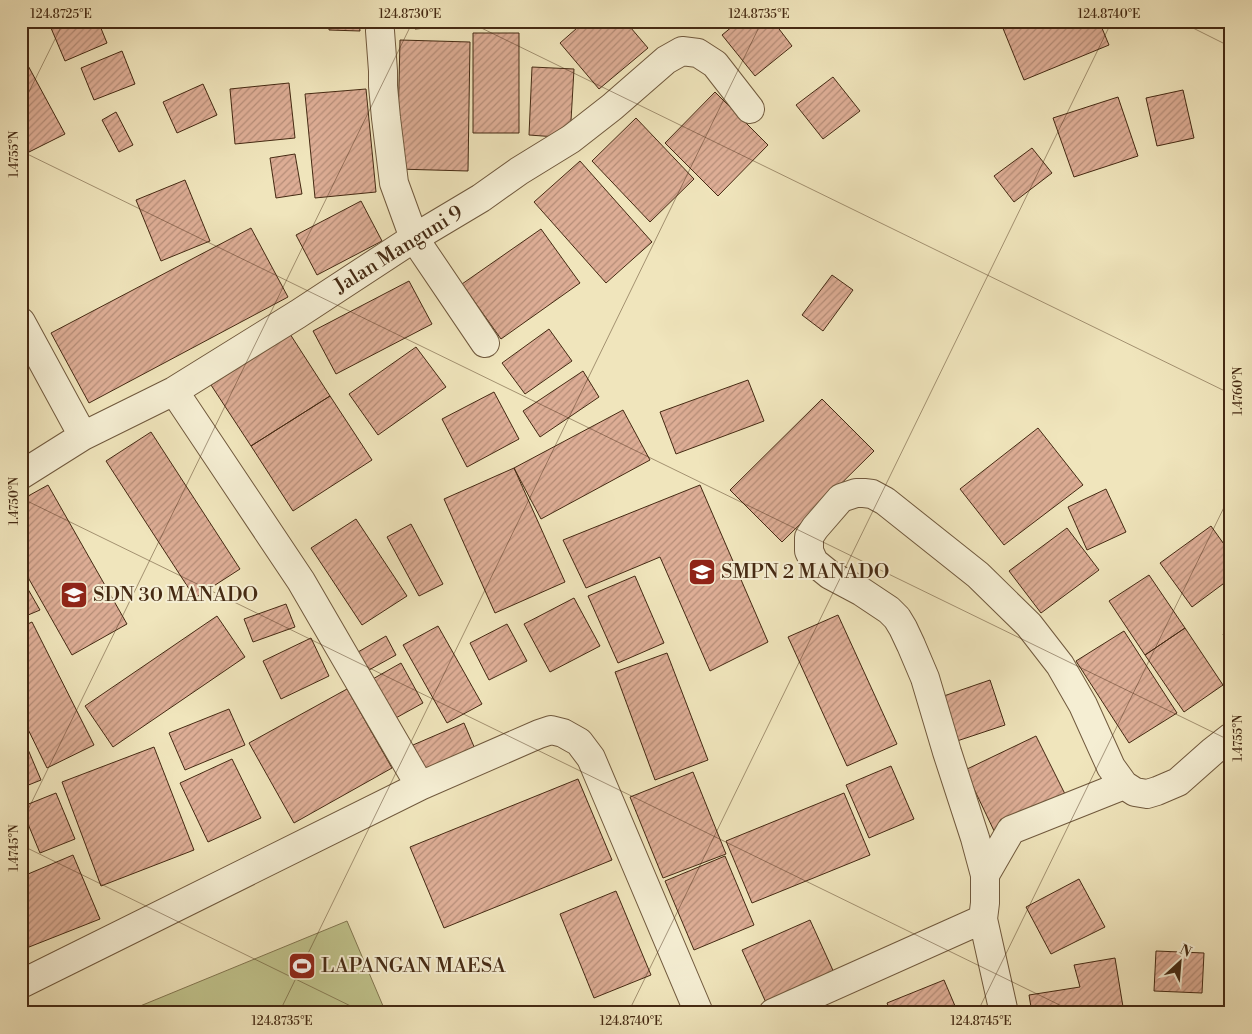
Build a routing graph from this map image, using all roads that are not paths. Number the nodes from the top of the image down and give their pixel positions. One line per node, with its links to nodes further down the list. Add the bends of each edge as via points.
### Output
1 (380, 31): 3 (street, via 394,183)
2 (750, 109): 3 (street, Jalan Manguni 9, via 715,64 698,53 682,51 666,60 571,139)
3 (414, 238): 5 (street); 6 (street, Jalan Manguni 9)
4 (21, 322): 7 (street)
5 (485, 343)
6 (174, 391): 7 (street, Jalan Manguni 9); 11 (street, via 301,581)
7 (84, 436): 8 (street, Jalan Manguni 9)
8 (21, 475)
9 (1231, 737): 10 (street, via 1178,782 1146,794)
10 (1124, 785): 12 (street, via 1011,830); 12 (street, via 1111,767 1083,705 1060,665 1029,625 978,576 885,501 864,492 841,498 809,537 809,551 814,562 889,610 903,628 926,678)
11 (420, 786): 14 (street); 15 (street, via 551,730 579,742 591,758)
12 (985, 875): 13 (street)
13 (983, 919): 16 (street); 17 (street)
14 (21, 984)
15 (699, 1013)
16 (773, 1013)
17 (1004, 1013)

